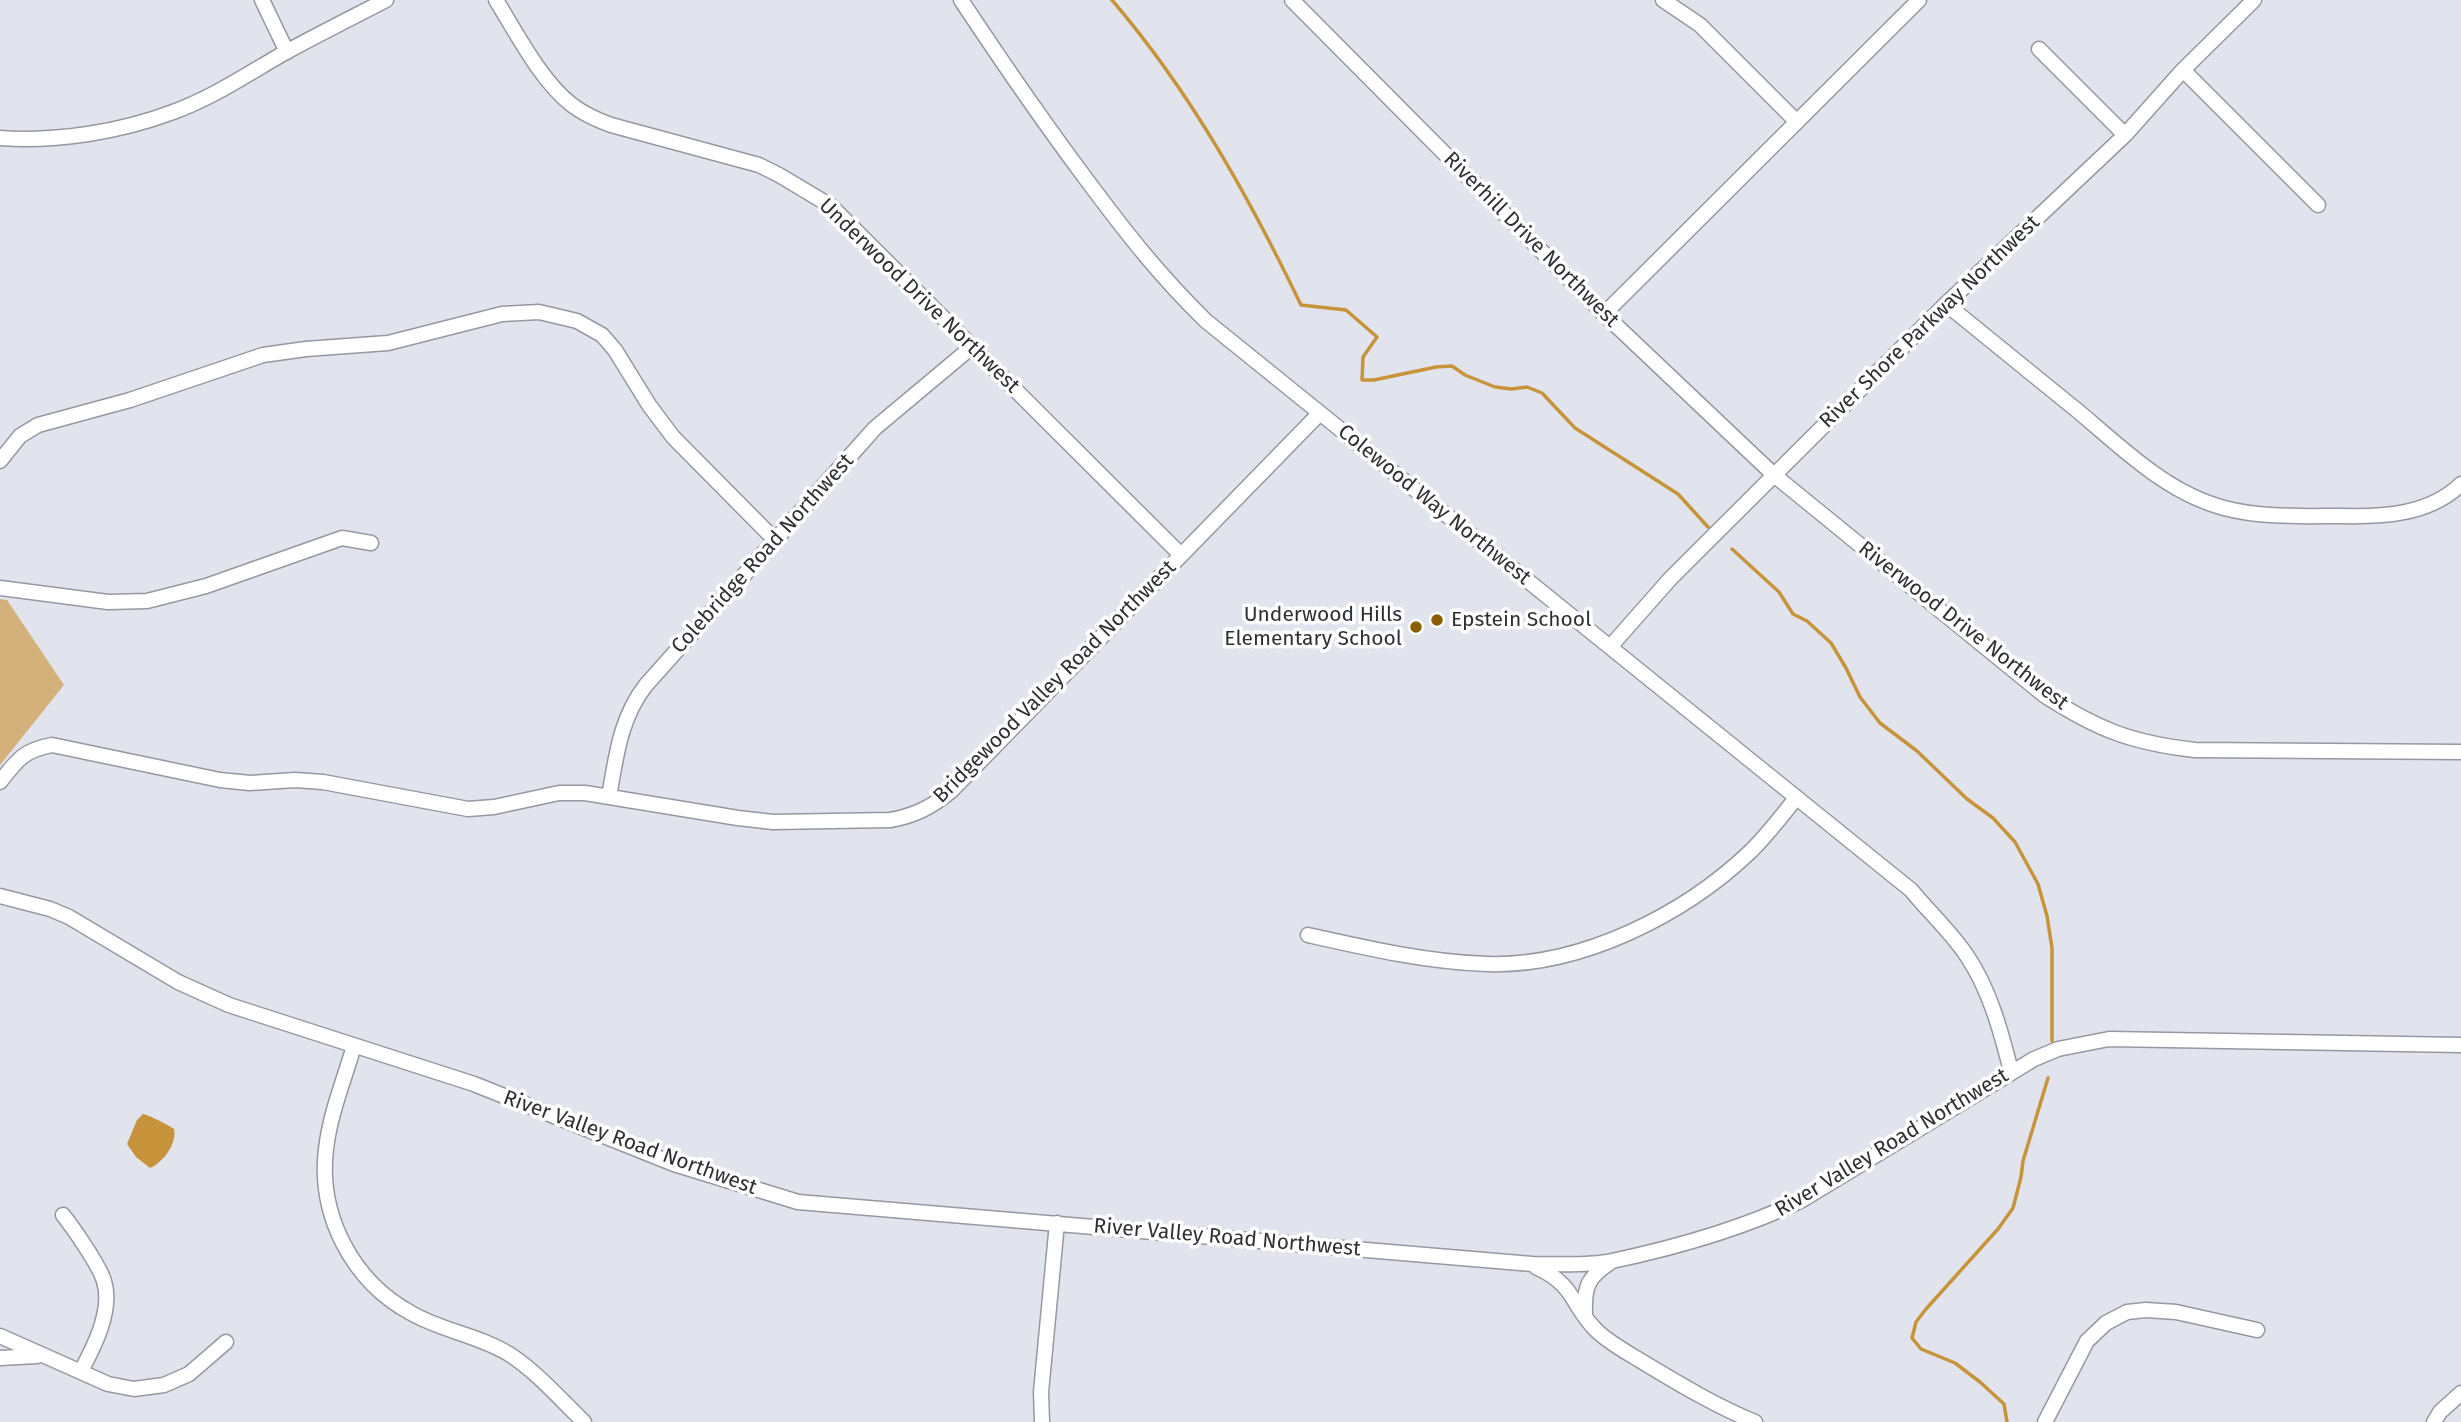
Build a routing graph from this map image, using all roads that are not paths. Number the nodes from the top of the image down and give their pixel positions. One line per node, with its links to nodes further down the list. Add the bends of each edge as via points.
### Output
1 (262, 0): 10 (street)
2 (386, 0): 10 (street)
3 (496, 0): 18 (street, Underwood Drive Northwest, via 547,78 573,106 611,125 759,166 815,195 845,218)
4 (961, 0): 19 (street, Colewood Way Northwest, via 1028,100 1145,258 1206,321)
5 (1292, 0): 17 (street, Riverhill Drive Northwest)
6 (1663, 0): 12 (street, via 1700,25)
7 (1919, 0): 12 (street)
8 (2254, 0): 11 (street, River Shore Parkway Northwest)
9 (2039, 49): 13 (street)
10 (287, 52): 14 (street, via 216,94 172,113 98,131)
11 (2183, 70): 13 (street, River Shore Parkway Northwest); 15 (street)
12 (1797, 122): 17 (street)
13 (2124, 135): 16 (street, River Shore Parkway Northwest)
14 (0, 138)
15 (2318, 205)
16 (1946, 304): 21 (street, River Shore Parkway Northwest); 22 (street, via 2152,472 2193,497 2224,508 2260,515 2362,517 2407,512 2441,499)
17 (1604, 314): 21 (street, Riverhill Drive Northwest)
18 (973, 346): 23 (street, Colebridge Road Northwest, via 874,428); 25 (street, Underwood Drive Northwest)
19 (1320, 413): 25 (street, Bridgewood Valley Road Northwest); 27 (street, Colewood Way Northwest)
20 (0, 461): 23 (street, via 20,436 50,420 130,400 263,355 388,344 502,314 539,312 577,321 602,335 673,437)
21 (1774, 475): 27 (street, River Shore Parkway Northwest, via 1670,579); 28 (street, Riverwood Drive Northwest, via 2044,695 2120,736 2195,750)
22 (2461, 484)
23 (775, 540): 30 (street, Colebridge Road Northwest, via 635,698 621,729)
24 (371, 543): 26 (street, via 342,538 206,586 146,601 108,603)
25 (1181, 555): 30 (street, Bridgewood Valley Road Northwest, via 951,791 920,812 890,820 773,822)
26 (0, 588)
27 (1610, 648): 31 (street, Colewood Way Northwest)
28 (2461, 752)
29 (0, 782): 30 (street, Bridgewood Valley Road Northwest, via 19,758 52,745 220,780 323,782 468,809 559,793)
30 (609, 797)
31 (1796, 798): 33 (street, via 1752,850 1700,892 1604,943 1570,955 1490,964 1367,948); 36 (street, Colewood Way Northwest, via 1911,890 1967,956 1987,995)
32 (0, 896): 35 (street, River Valley Road Northwest, via 69,917 178,982 229,1005)
33 (1308, 935)
34 (2461, 1045): 36 (street, River Valley Road Northwest, via 2109,1039 2058,1049)
35 (354, 1046): 38 (street, River Valley Road Northwest, via 474,1084 674,1164 798,1202); 49 (street, via 329,1129 325,1169 332,1217 352,1261 377,1289 407,1311 488,1343 528,1367)
36 (2011, 1071): 39 (street, River Valley Road Northwest, via 1792,1205 1707,1238)
37 (63, 1215): 47 (street, via 104,1281 102,1318 94,1347)
38 (1057, 1223): 40 (street, River Valley Road Northwest); 50 (street)
39 (1611, 1262): 40 (street, River Valley Road Northwest); 41 (street, via 1588,1283)
40 (1532, 1264): 41 (street, via 1563,1283)
41 (1585, 1314): 51 (street, via 1611,1342 1693,1393)
42 (2257, 1330): 52 (street, via 2176,1312 2127,1312 2087,1341)
43 (0, 1336): 45 (street)
44 (226, 1342): 47 (street, via 189,1374 164,1385 134,1389)
45 (42, 1355): 46 (street); 47 (street)
46 (0, 1358)
47 (80, 1371)
48 (2461, 1393): 53 (street)
49 (584, 1422)
50 (1042, 1422)
51 (1755, 1422)
52 (2046, 1422)
53 (2434, 1422)

